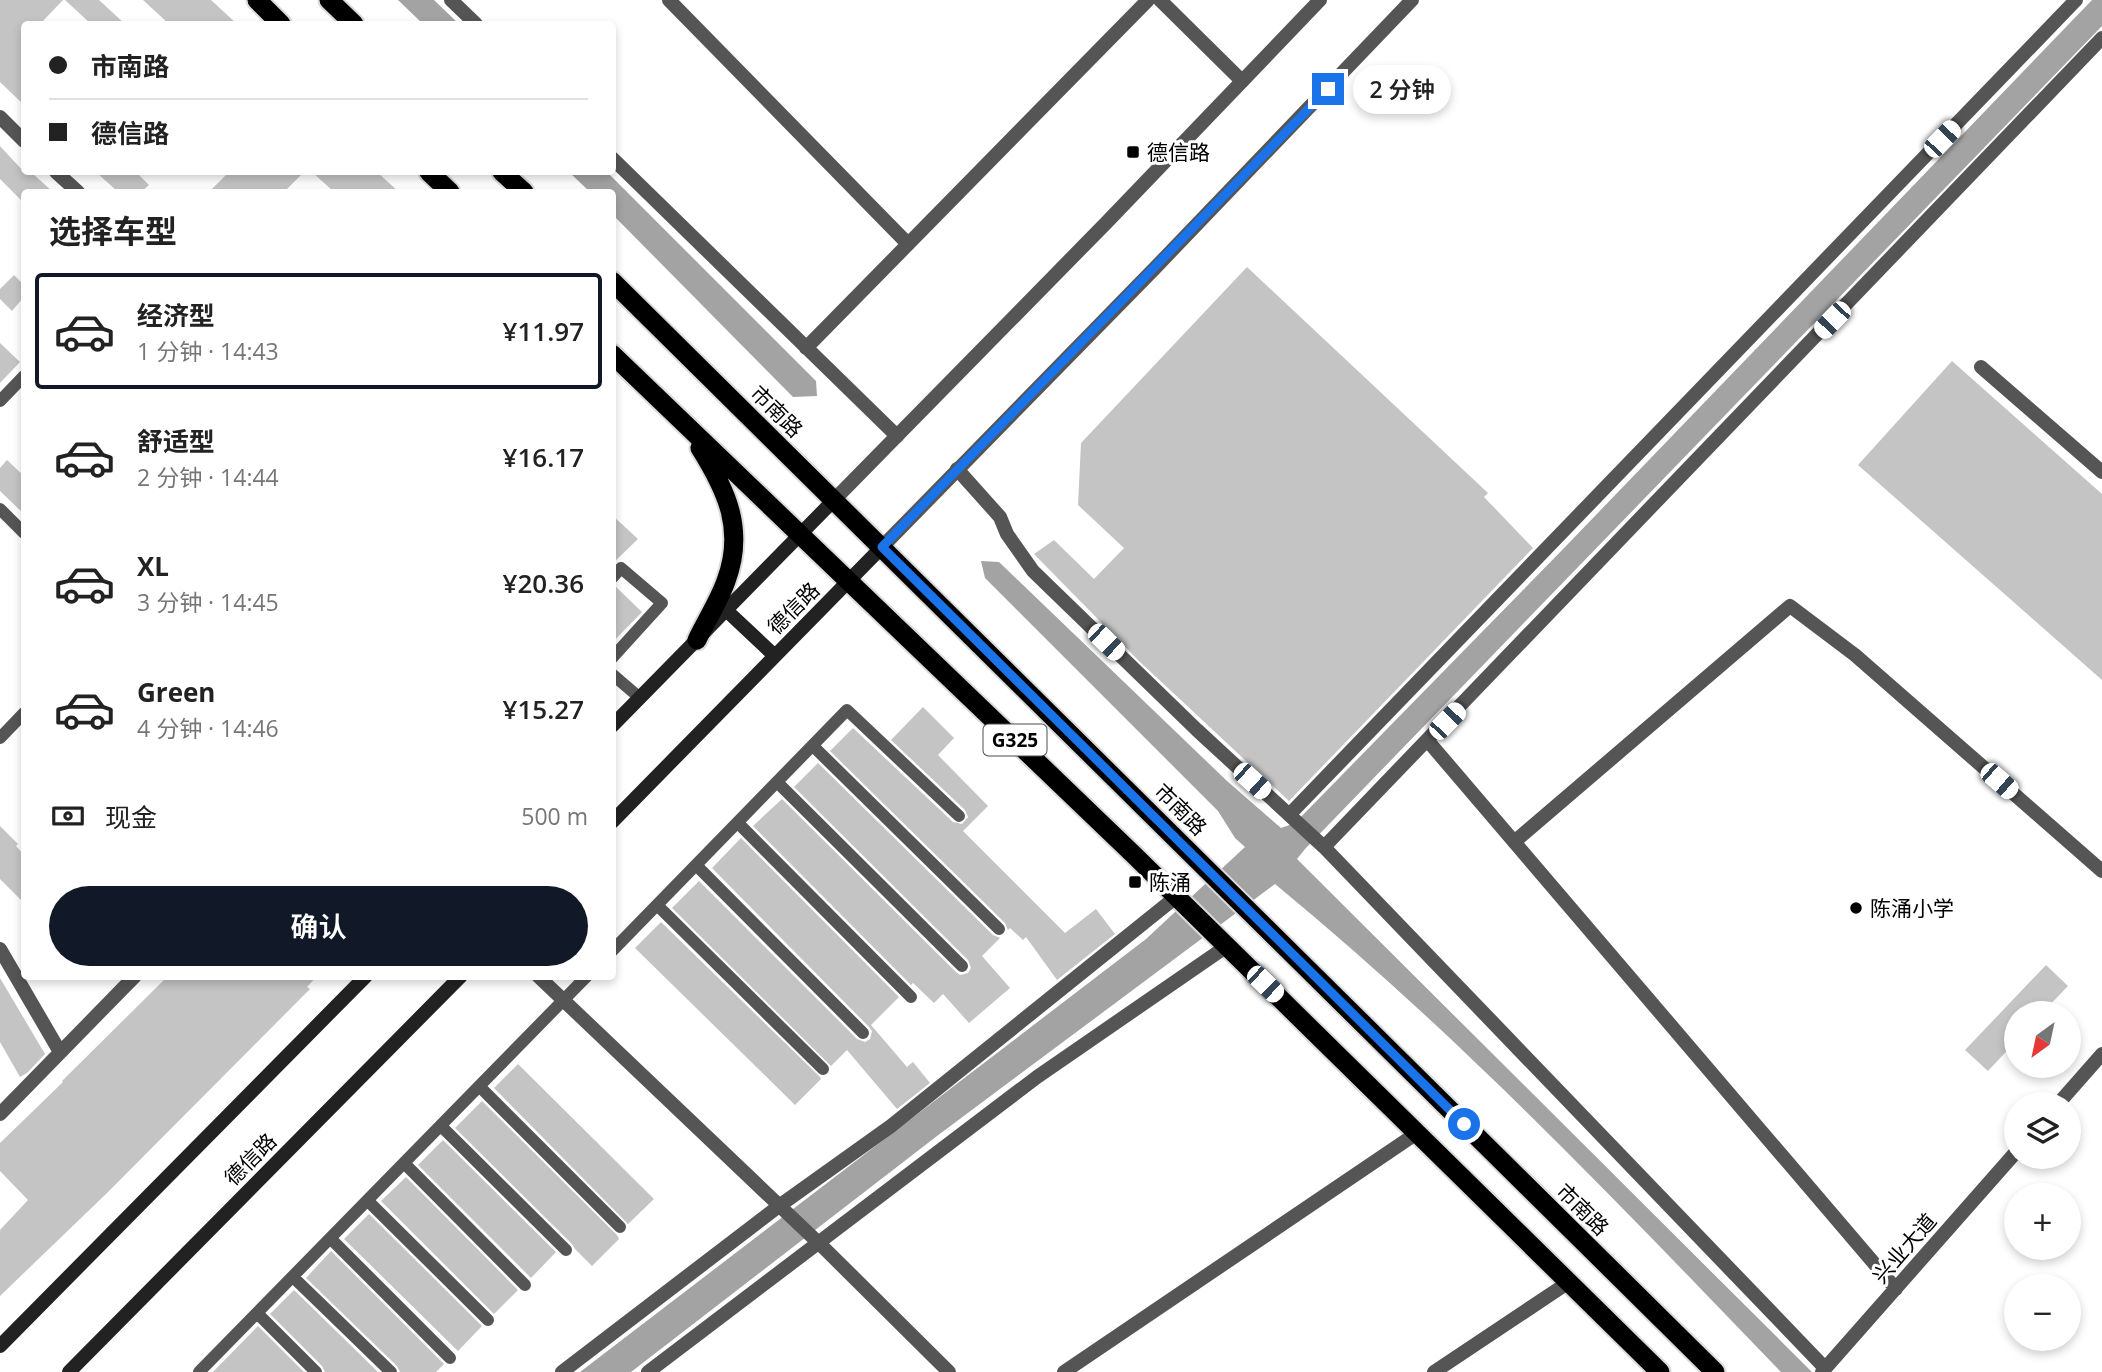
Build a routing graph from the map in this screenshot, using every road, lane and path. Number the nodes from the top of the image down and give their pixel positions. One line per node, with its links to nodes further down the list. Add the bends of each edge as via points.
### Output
1 (257, 0): 10 (highway)
2 (329, 0): 11 (highway)
3 (451, 0): 12 (street)
4 (669, 0): 24 (street)
5 (1148, 0): 24 (street)
6 (1160, 0): 14 (street)
7 (1320, 0): 14 (street)
8 (1412, 0): 33 (street, 德信路)
9 (2076, 0): 55 (street)
10 (278, 21)
11 (351, 21)
12 (473, 21)
13 (2102, 38): 51 (street)
14 (1242, 81): 32 (street)
15 (0, 117): 16 (street)
16 (21, 138)
17 (616, 162): 26 (street)
18 (60, 175): 21 (street)
19 (432, 175): 22 (highway)
20 (505, 175): 23 (highway)
21 (75, 189)
22 (447, 189)
23 (521, 189)
24 (908, 244): 26 (street)
25 (616, 285): 35 (highway, 市南路 / G325)
26 (806, 348): 32 (street)
27 (616, 358): 31 (highway, G325)
28 (1981, 367): 34 (street)
29 (21, 379): 30 (lane)
30 (0, 401)
31 (685, 423): 38 (highway, G325); 43 (highway, via 720,480 735,540 726,581)
32 (897, 436): 35 (street)
33 (957, 470): 39 (street, 德信路); 55 (street, via 1000,517 1006,534 1033,571)
34 (2102, 472)
35 (834, 500): 38 (main road); 39 (highway, 市南路 / G325)
36 (0, 509): 37 (lane)
37 (21, 530)
38 (800, 534): 41 (highway, G325); 42 (main road)
39 (882, 547): 41 (main road, 德信路); 112 (highway, 市南路 / G325)
40 (616, 574): 44 (lane, via 621,568 662,603)
41 (849, 581): 45 (main road, 德信路); 62 (highway, G325)
42 (726, 610): 43 (main road); 45 (main road)
43 (696, 640): 47 (main road)
44 (616, 655)
45 (775, 656): 56 (main road, 德信路)
46 (616, 677): 47 (lane)
47 (640, 698): 49 (main road)
48 (21, 716): 50 (lane)
49 (616, 722)
50 (0, 738)
51 (1428, 741): 58 (street); 59 (street)
52 (813, 746): 53 (lane); 54 (lane, via 847,710); 64 (lane)
53 (777, 782): 57 (lane); 68 (lane)
54 (959, 816)
55 (1292, 817): 59 (street)
56 (616, 818)
57 (738, 822): 60 (lane); 74 (lane)
58 (1514, 842): 61 (street, via 1790,606 1856,655); 96 (street)
59 (1320, 844): 101 (street)
60 (696, 865): 63 (lane); 76 (lane)
61 (2102, 871)
62 (1178, 899): 65 (highway, G325); 88 (street)
63 (657, 905): 66 (lane); 79 (lane)
64 (999, 929)
65 (1224, 943): 84 (highway, G325); 91 (street)
66 (616, 947)
67 (0, 949): 77 (street)
68 (962, 966)
69 (131, 980): 77 (street)
70 (362, 980): 99 (main road)
71 (457, 980): 102 (main road, 德信路)
72 (542, 980): 75 (street)
73 (583, 980): 75 (lane)
74 (911, 997)
75 (564, 1001): 80 (lane); 88 (street)
76 (863, 1033)
77 (60, 1052): 82 (street)
78 (2102, 1054): 81 (street)
79 (823, 1069)
80 (480, 1087): 83 (lane); 89 (lane)
81 (2069, 1092)
82 (0, 1114)
83 (441, 1126): 85 (lane); 92 (lane)
84 (1417, 1133): 94 (highway, G325); 109 (street)
85 (405, 1164): 87 (lane); 95 (lane)
86 (2004, 1166): 96 (street, 兴业大道)
87 (368, 1201): 90 (lane); 98 (lane)
88 (782, 1208): 91 (street); 106 (street)
89 (620, 1227)
90 (331, 1239): 93 (lane); 100 (lane)
91 (815, 1240): 107 (street); 108 (street)
92 (566, 1250)
93 (293, 1278): 97 (lane); 105 (lane)
94 (1569, 1282): 110 (street); 111 (highway, G325)
95 (525, 1285)
96 (1896, 1289): 101 (street, 兴业大道)
97 (258, 1314): 103 (lane); 104 (lane)
98 (488, 1320)
99 (0, 1346)
100 (450, 1358)
101 (1824, 1370)
102 (69, 1372)
103 (199, 1372)
104 (316, 1372)
105 (391, 1372)
106 (562, 1372)
107 (648, 1372)
108 (949, 1372)
109 (1064, 1372)
110 (1434, 1372)
111 (1661, 1372)
112 (1716, 1372)

